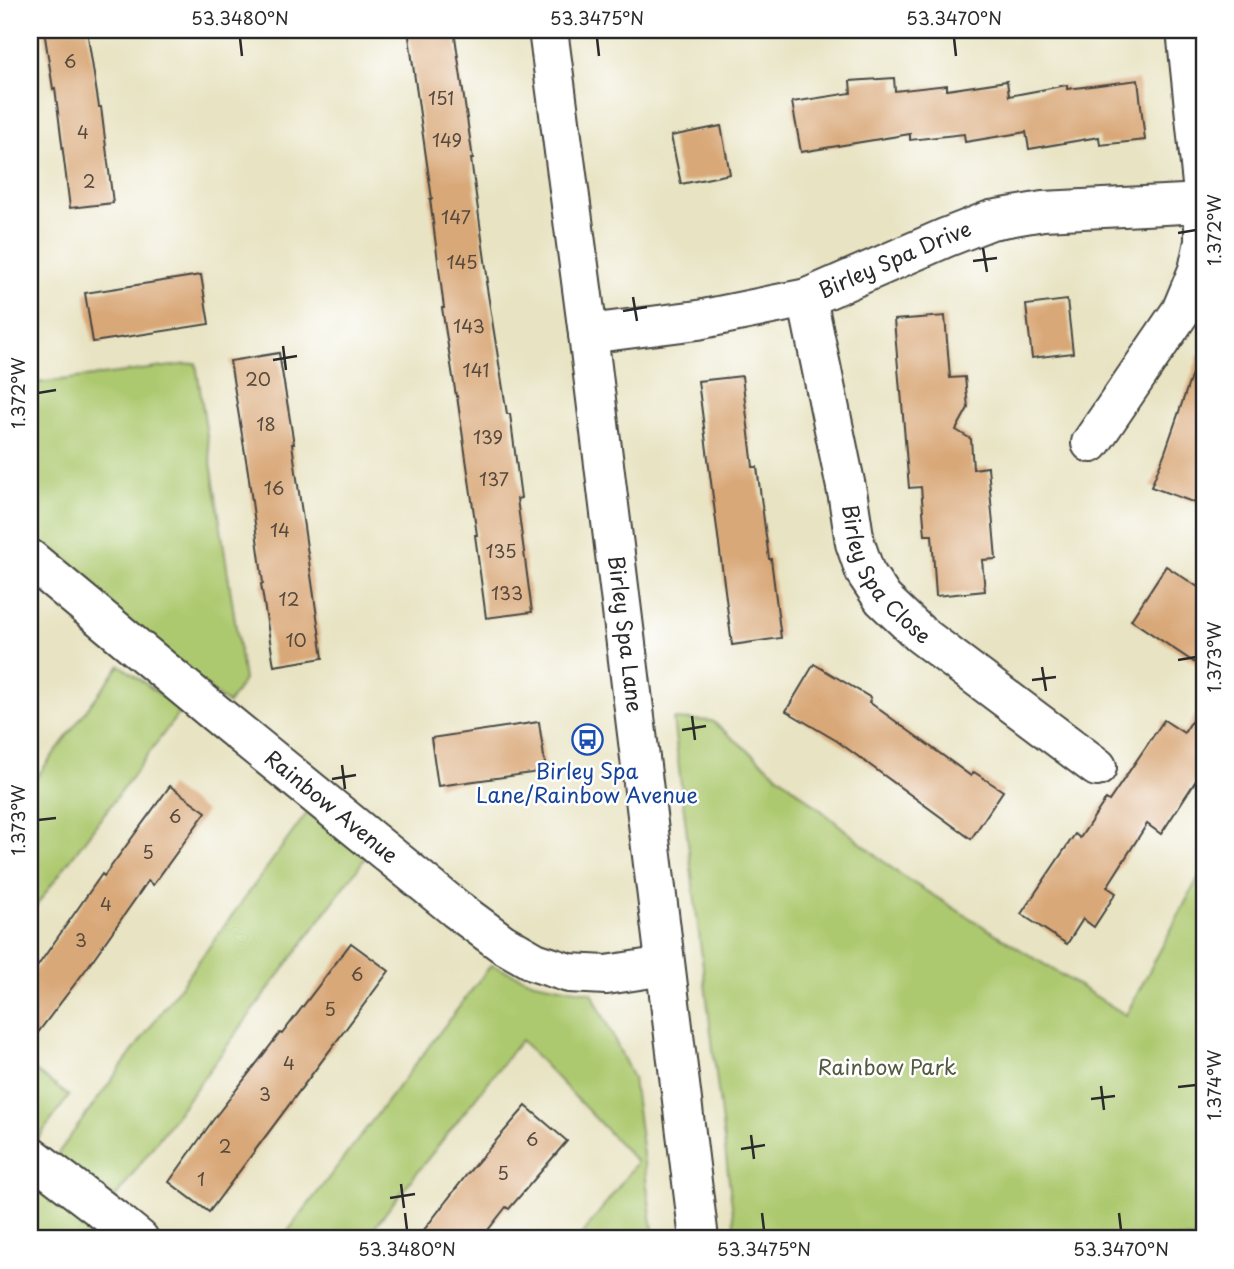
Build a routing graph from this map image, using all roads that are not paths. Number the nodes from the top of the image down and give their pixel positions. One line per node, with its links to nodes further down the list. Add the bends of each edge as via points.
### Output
1 (548, 30): 5 (street, Birley Spa Lane)
2 (1186, 30): 3 (street)
3 (1204, 203): 4 (street, Birley Spa Drive, via 1043,211 991,220); 6 (street, via 1204,242 1181,311)
4 (807, 298): 5 (street, Birley Spa Drive, via 698,320); 8 (street, Birley Spa Close, via 855,543 865,572 883,599 920,634)
5 (588, 334): 9 (street, Birley Spa Lane)
6 (1091, 443)
7 (30, 559): 9 (street, Rainbow Avenue, via 502,943 535,962 569,973 606,975)
8 (1097, 767)
9 (665, 966): 12 (street, Birley Spa Lane)
10 (30, 1155): 11 (street)
11 (121, 1233)
12 (699, 1239)

